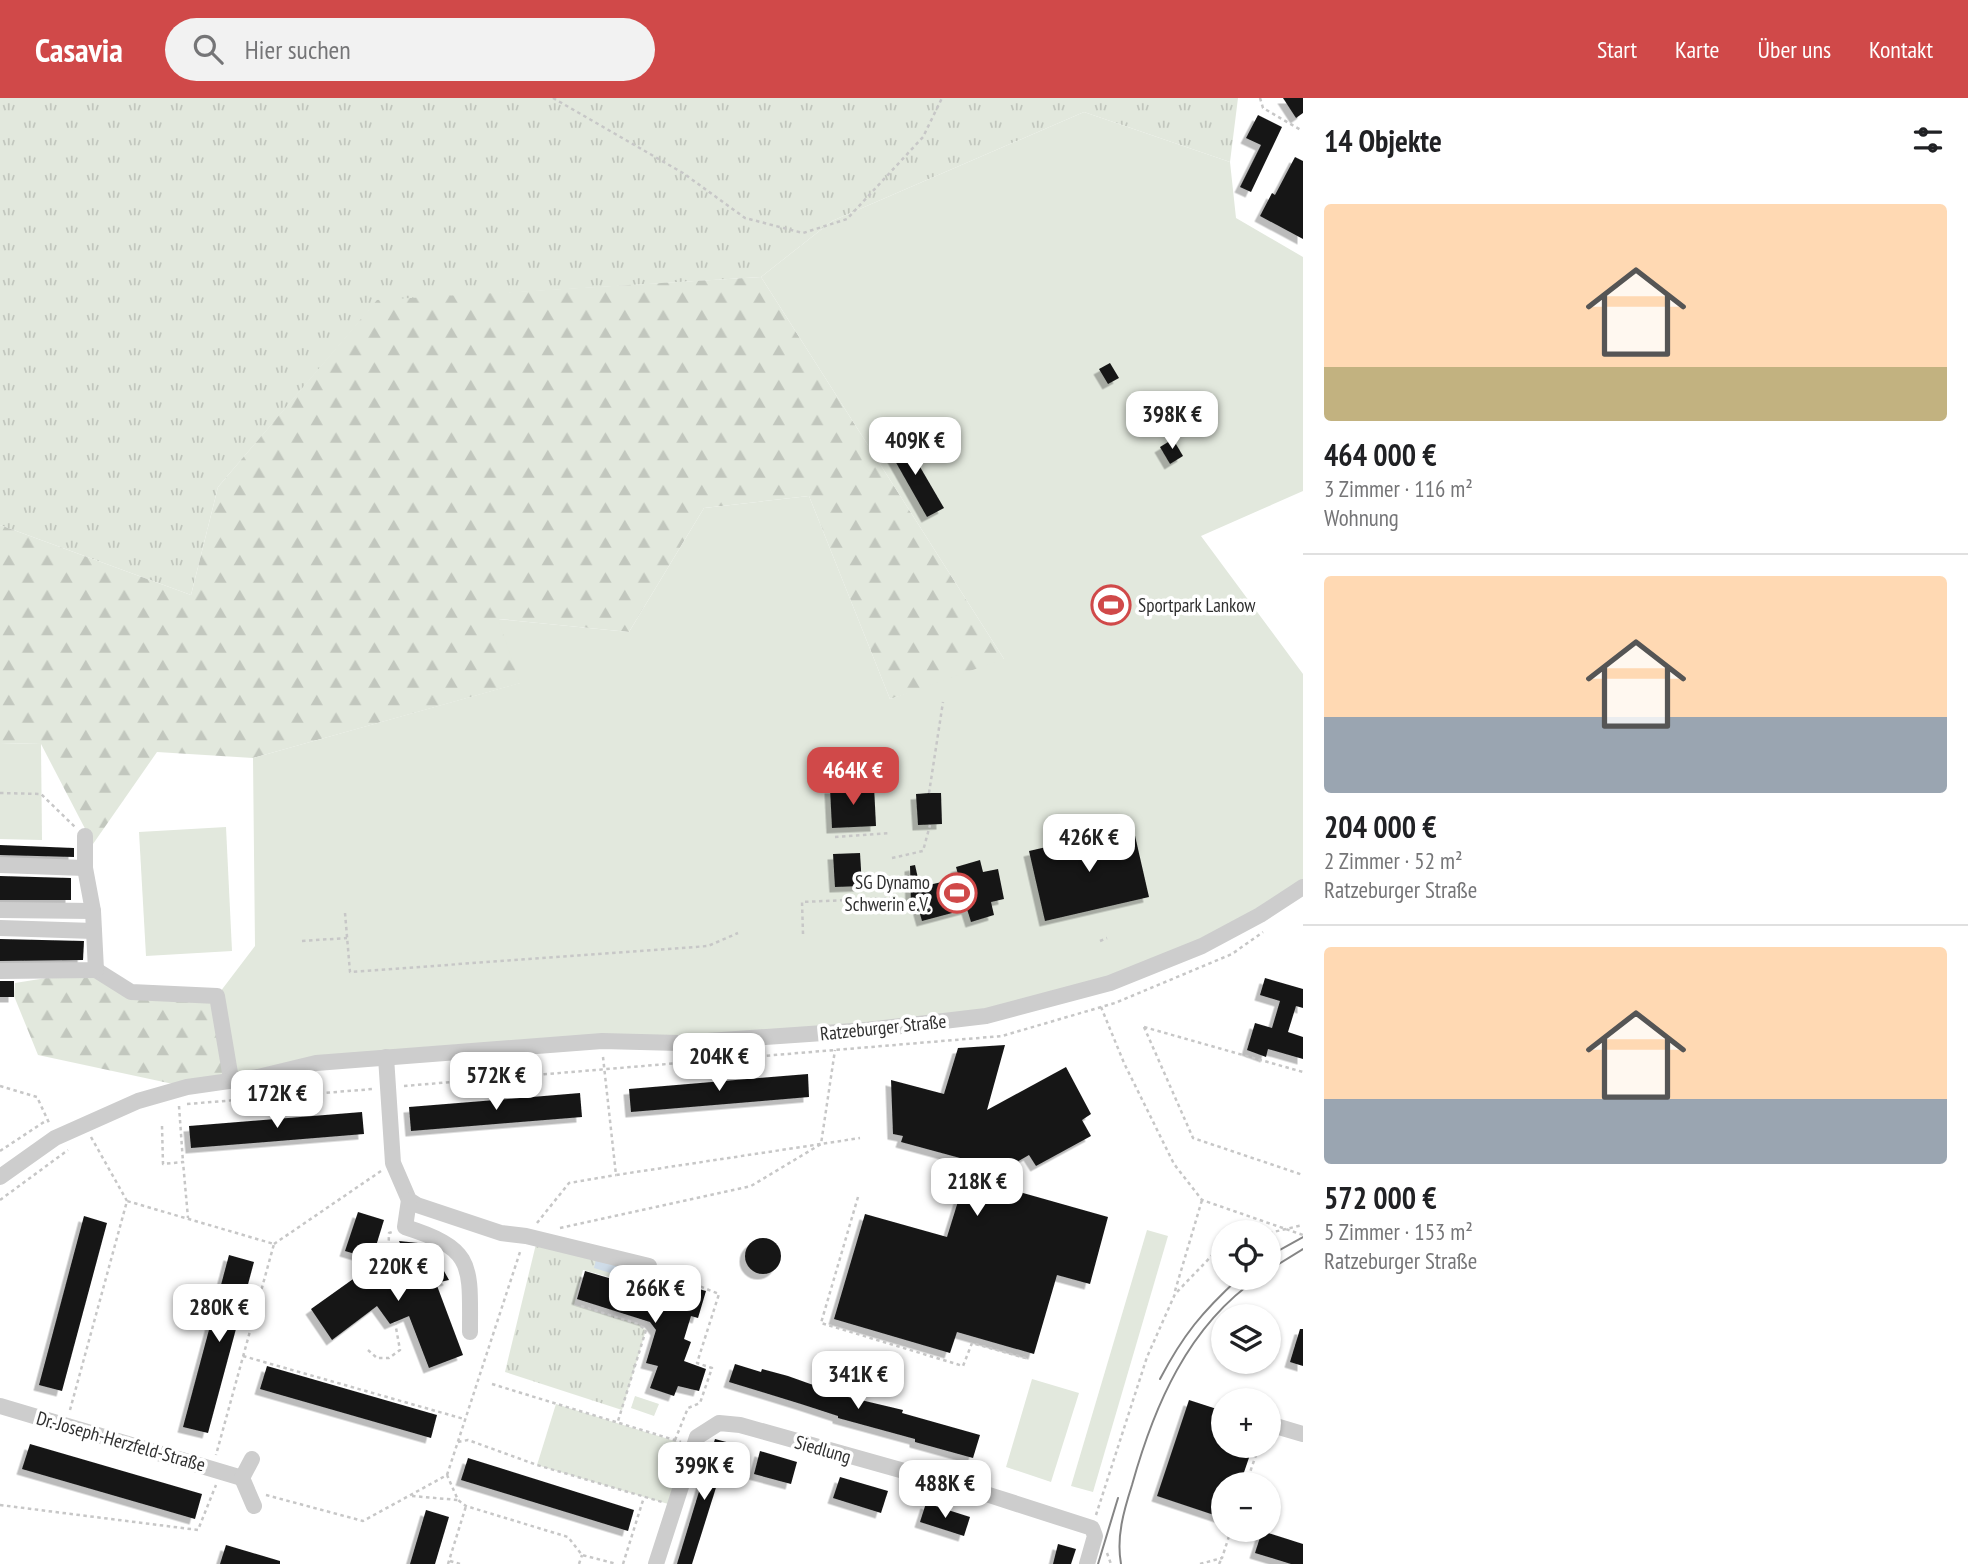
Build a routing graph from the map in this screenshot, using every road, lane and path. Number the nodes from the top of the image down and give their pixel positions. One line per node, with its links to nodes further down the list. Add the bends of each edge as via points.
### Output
1 (553, 98): 2 (path, via 683,173 745,218 803,233 847,219 923,137)
2 (942, 98)
3 (1260, 98): 4 (path, via 1263,108)
4 (1301, 130)
5 (943, 702): 9 (path)
6 (888, 773): 7 (path)
7 (831, 774)
8 (0, 793): 12 (path, via 41,794)
9 (929, 793)
10 (930, 825): 14 (path, via 923,851)
11 (890, 833): 13 (path)
12 (85, 836): 16 (street)
13 (835, 836)
14 (892, 858)
15 (0, 865): 16 (street)
16 (85, 868): 20 (street)
17 (1303, 887): 34 (street, Ratzeburger Straße, via 1202,946 1110,983 986,1016 679,1044)
18 (895, 898): 26 (path, via 802,902)
19 (0, 909): 20 (street)
20 (93, 911): 24 (street)
21 (345, 912): 27 (path)
22 (1272, 926): 33 (path, via 1232,954)
23 (0, 928): 24 (street)
24 (94, 931): 31 (street)
25 (738, 933): 27 (path, via 708,946 350,972)
26 (803, 934)
27 (347, 938): 29 (path)
28 (1107, 938): 30 (path)
29 (302, 941)
30 (1100, 941)
31 (96, 970): 32 (street); 39 (street, via 131,992 216,996)
32 (0, 971)
33 (1101, 1007): 35 (path, via 1002,1036); 58 (path, via 1174,1164)
34 (602, 1041): 36 (street, Ratzeburger Straße); 37 (path)
35 (835, 1050): 37 (path); 47 (path)
36 (386, 1057): 39 (street, Ratzeburger Straße, via 316,1063); 41 (street)
37 (605, 1069): 41 (path); 52 (path)
38 (1303, 1072): 53 (path, via 1144,1027 1193,1138)
39 (231, 1079): 43 (street, Ratzeburger Straße, via 138,1101)
40 (0, 1086): 42 (path, via 37,1097)
41 (388, 1087): 50 (path, via 179,1105); 51 (street)
42 (47, 1120): 45 (path); 49 (path)
43 (87, 1123): 45 (street, Ratzeburger Straße); 59 (path)
44 (162, 1126): 50 (path, via 163,1164)
45 (55, 1138): 54 (street, Ratzeburger Straße)
46 (860, 1138): 47 (path)
47 (821, 1144): 52 (path); 64 (path, via 751,1186)
48 (69, 1149): 56 (path)
49 (0, 1151)
50 (183, 1162): 60 (path)
51 (393, 1163): 57 (street); 68 (path)
52 (616, 1175): 67 (path, via 569,1183)
53 (1303, 1175)
54 (0, 1177)
55 (858, 1197): 79 (path, via 821,1323 963,1366 972,1343)
56 (0, 1200)
57 (408, 1200): 62 (street); 67 (street, via 501,1233)
58 (1202, 1200): 63 (path); 73 (path)
59 (127, 1201): 60 (path); 84 (path)
60 (187, 1218): 68 (path)
61 (1303, 1225): 63 (path)
62 (405, 1227): 71 (path, via 389,1233 388,1265); 76 (street, via 451,1246 464,1260)
63 (1288, 1229): 65 (path); 66 (path)
64 (552, 1230)
65 (1281, 1230)
66 (1303, 1235)
67 (526, 1236): 70 (street); 82 (path)
68 (274, 1244): 78 (path)
69 (1211, 1256): 73 (path)
70 (649, 1266)
71 (382, 1273)
72 (682, 1279): 87 (path, via 719,1294 697,1363 712,1368 700,1403 688,1408)
73 (1174, 1294): 101 (path, via 1147,1357)
74 (581, 1306): 83 (path, via 646,1330)
75 (395, 1322): 77 (path, via 400,1350 389,1358 377,1358)
76 (470, 1332)
77 (368, 1350)
78 (243, 1356): 82 (path); 91 (path)
79 (1029, 1359)
80 (492, 1384): 83 (path)
81 (1, 1408): 84 (street, Dr.-Joseph-Herzfeld-Straße)
82 (464, 1419): 88 (path)
83 (618, 1421): 87 (path)
84 (66, 1424): 91 (street, Dr.-Joseph-Herzfeld-Straße)
85 (1281, 1428): 86 (street)
86 (1303, 1434)
87 (675, 1440): 89 (path)
88 (457, 1442): 92 (path); 95 (path, via 468,1440)
89 (694, 1447): 100 (street); 101 (street, Siedlung, via 697,1437 719,1423 740,1425)
90 (252, 1459): 93 (street)
91 (217, 1470): 93 (street, Dr.-Joseph-Herzfeld-Straße); 97 (path, via 198,1531)
92 (447, 1475): 94 (path); 96 (path)
93 (244, 1484): 94 (path, via 363,1521); 98 (street)
94 (410, 1496): 96 (path)
95 (644, 1497): 100 (path); 110 (path)
96 (458, 1500): 99 (path)
97 (0, 1504)
98 (254, 1506)
99 (466, 1506): 104 (path, via 568,1537); 106 (path)
100 (675, 1506): 111 (street)
101 (1092, 1528): 112 (street, via 1095,1536)
102 (1228, 1542): 105 (path)
103 (1104, 1543): 113 (path)
104 (582, 1555): 108 (path); 109 (path)
105 (1223, 1558): 114 (path); 115 (path)
106 (449, 1562): 107 (path)
107 (460, 1564)
108 (579, 1564)
109 (617, 1564)
110 (623, 1564)
111 (656, 1564)
112 (1087, 1564)
113 (1111, 1564)
114 (1200, 1564)
115 (1219, 1564)

